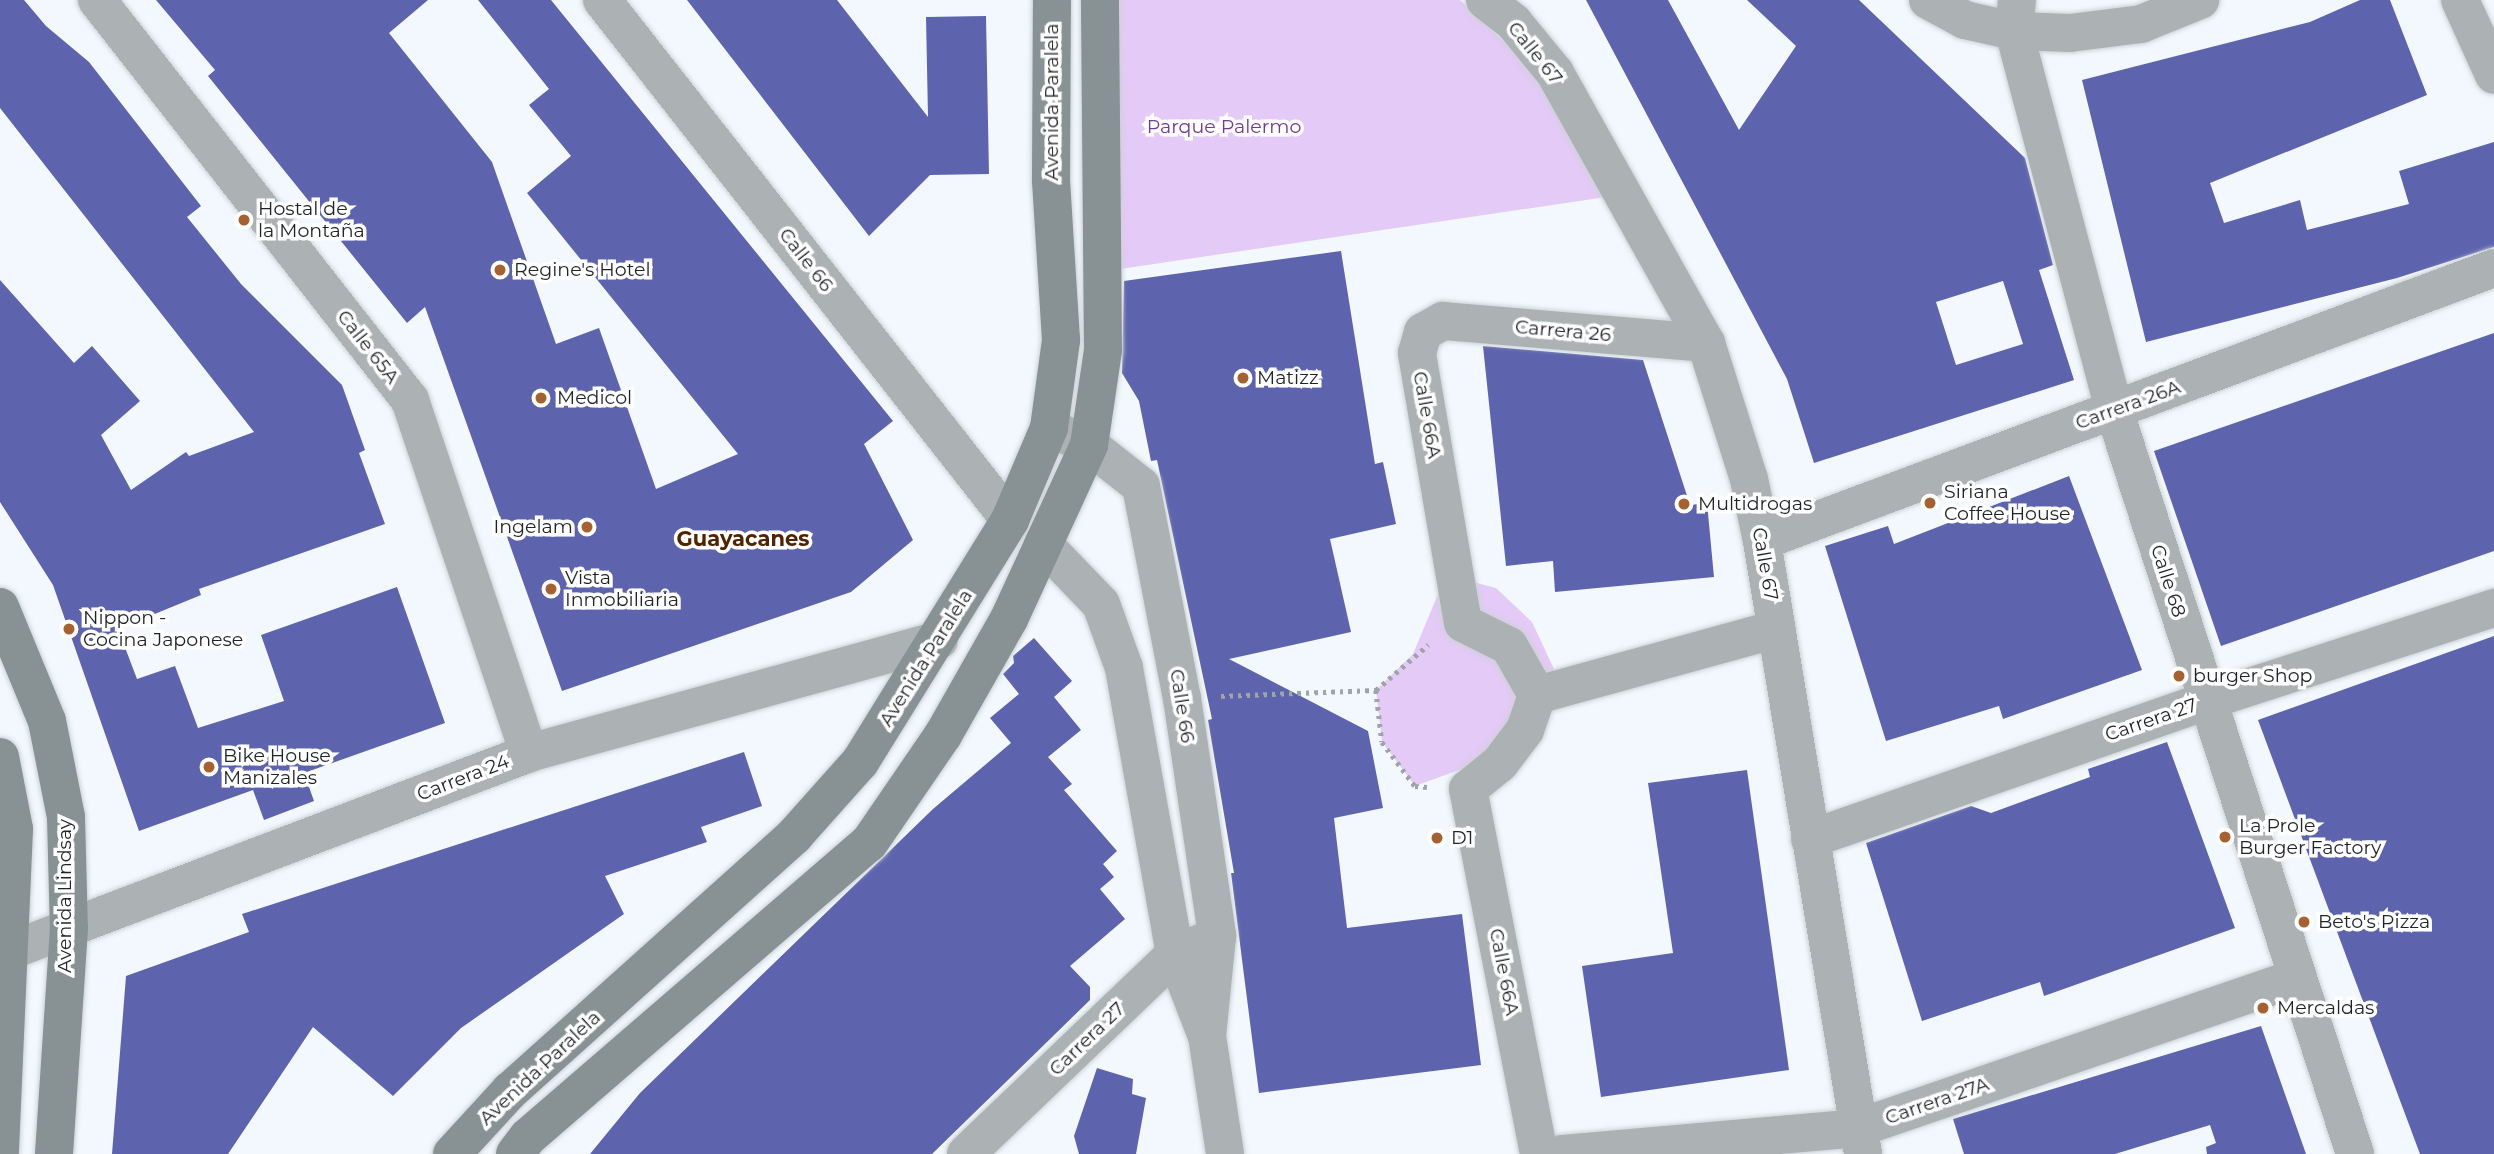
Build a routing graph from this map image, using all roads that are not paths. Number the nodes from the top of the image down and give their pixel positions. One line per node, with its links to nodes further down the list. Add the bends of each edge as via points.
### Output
1 (97, 0): 26 (street, Calle 65A, via 410,400)
2 (602, 0): 17 (street, Calle 66)
3 (1052, 0): 15 (main road, Avenida Paralela, via 1051,179 1061,341)
4 (1100, 0): 16 (main road, via 1103,350)
5 (1485, 0): 13 (street, Calle 67, via 1514,23 1555,73)
6 (1928, 0): 9 (street, via 1965,20)
7 (2200, 0): 9 (street, via 2141,24 2070,33)
8 (2460, 0): 10 (street)
9 (2015, 15): 14 (street, Calle 68)
10 (2494, 75)
11 (2494, 268): 14 (street, Carrera 26A)
12 (1423, 332): 13 (street, Carrera 26, via 1443,321); 24 (street, Calle 66A, via 1417,353 1463,623 1509,646)
13 (1706, 343): 18 (street, Calle 67, via 1749,479)
14 (2114, 410): 18 (street, Carrera 26A); 25 (street, Calle 68)
15 (1049, 428): 16 (street, Calle 66); 17 (main road, Avenida Paralela)
16 (1089, 445): 19 (main road); 30 (street, Calle 66, via 1141,486 1182,698)
17 (1010, 520): 23 (main road, Avenida Paralela)
18 (1762, 541): 22 (street, Calle 67)
19 (1043, 544): 32 (street, Calle 66, via 1101,604 1124,668); 39 (main road, via 1009,619 943,736 869,843 528,1137)
20 (0, 607): 29 (main road, Avenida Lindsay, via 47,721 66,817)
21 (2494, 608): 25 (street, Carrera 27)
22 (1776, 629): 24 (street); 28 (street, Calle 67)
23 (939, 640): 26 (street, Carrera 24); 38 (main road, Avenida Paralela, via 860,761 794,836 510,1091)
24 (1537, 695): 42 (street, Calle 66A, via 1525,730 1500,763 1468,789)
25 (2206, 701): 28 (street, Carrera 27); 33 (street, Calle 68)
26 (529, 753): 29 (street, Carrera 24)
27 (0, 757): 31 (main road, via 14,829)
28 (1810, 839): 35 (street, Calle 67)
29 (69, 928): 31 (street, Carrera 24); 37 (main road, Avenida Lindsay)
30 (1217, 936): 32 (street, Carrera 27); 34 (street, Calle 66)
31 (4, 953): 36 (main road)
32 (1175, 954): 34 (street, Calle 66); 40 (street, Carrera 27)
33 (2297, 978): 35 (street, Carrera 27A); 44 (street, Calle 68)
34 (1207, 1036): 41 (street, Calle 66)
35 (1860, 1141): 43 (street, Carrera 27A)
36 (0, 1154)
37 (54, 1154)
38 (452, 1154)
39 (514, 1154)
40 (966, 1154)
41 (1225, 1154)
42 (1539, 1154)
43 (1562, 1154)
44 (2354, 1154)

